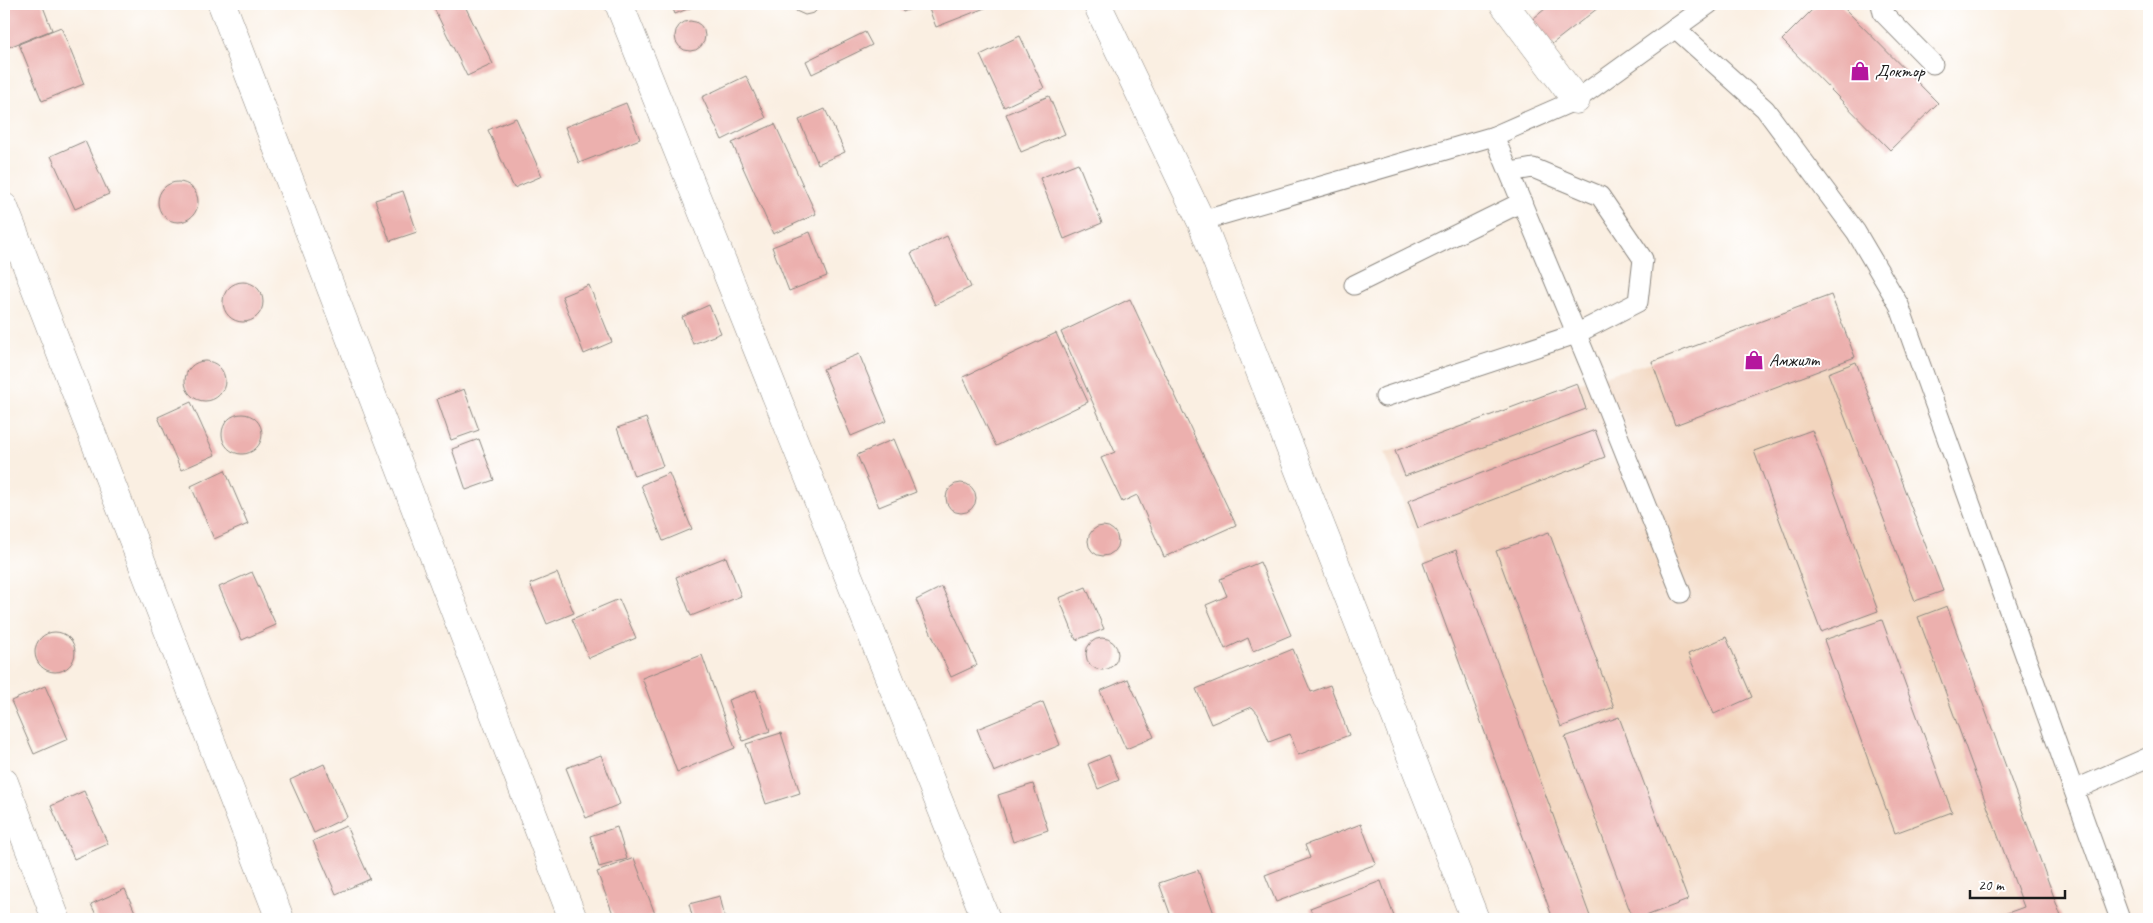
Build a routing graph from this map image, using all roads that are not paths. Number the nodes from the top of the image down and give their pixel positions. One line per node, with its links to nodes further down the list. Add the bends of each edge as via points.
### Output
1 (222, 4): 24 (street)
2 (619, 4): 25 (street)
3 (1097, 4): 14 (street)
4 (1504, 4): 9 (street)
5 (1709, 4): 7 (lane)
6 (1881, 4): 8 (lane, via 1883,13)
7 (1675, 28): 9 (lane); 21 (lane, via 1765,109 1856,232 1899,305)
8 (1934, 64)
9 (1576, 100): 10 (lane)
10 (1494, 136): 11 (lane); 14 (lane)
11 (1510, 172): 12 (lane); 16 (lane, via 1533,168 1600,196 1643,258 1638,302)
12 (1522, 202): 15 (lane); 16 (lane)
13 (4, 208): 23 (street)
14 (1201, 221): 26 (street)
15 (1354, 285)
16 (1576, 334): 17 (lane); 18 (lane)
17 (1385, 397)
18 (1681, 594)
19 (2149, 757): 21 (lane)
20 (4, 782): 22 (street)
21 (2074, 790): 27 (lane)
22 (56, 919)
23 (280, 919)
24 (573, 919)
25 (986, 919)
26 (1475, 919)
27 (2120, 919)

